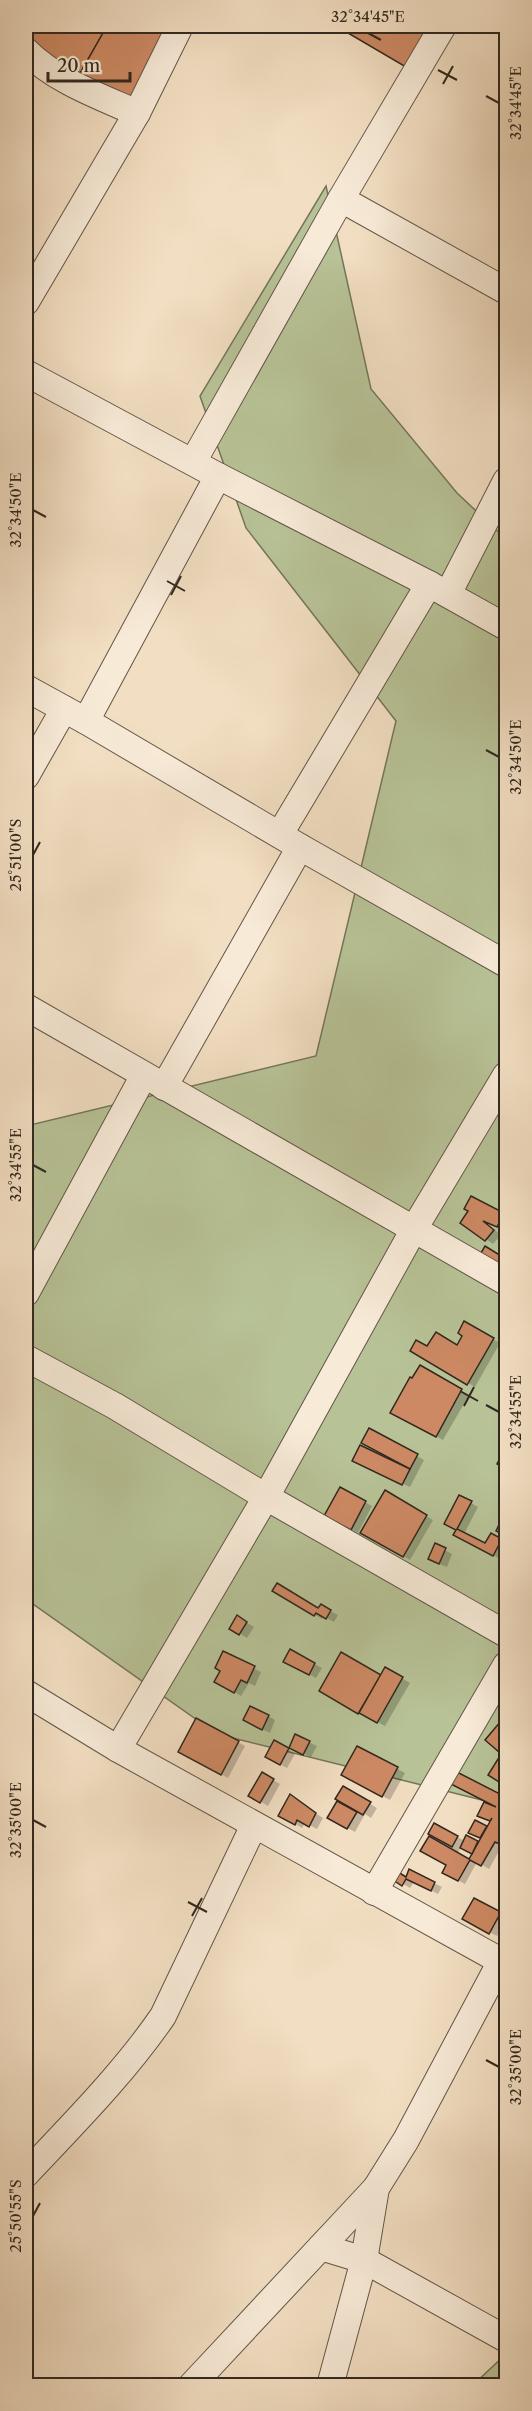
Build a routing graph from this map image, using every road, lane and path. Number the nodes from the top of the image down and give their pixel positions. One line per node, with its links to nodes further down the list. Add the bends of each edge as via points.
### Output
1 (180, 26): 4 (street)
2 (443, 26): 5 (street)
3 (26, 51): 4 (street, via 39,64 74,84)
4 (137, 113): 7 (street)
5 (341, 199): 6 (street); 9 (street)
6 (507, 291)
7 (26, 302)
8 (26, 373): 9 (street)
9 (193, 462): 10 (street)
10 (218, 476): 12 (street); 15 (street)
11 (507, 481): 12 (street)
12 (439, 589): 13 (street); 17 (street)
13 (507, 627)
14 (26, 688): 15 (street)
15 (75, 715): 16 (street); 17 (street)
16 (26, 776)
17 (290, 841): 18 (street); 21 (street)
18 (507, 964)
19 (26, 1007): 21 (street)
20 (507, 1075): 22 (street)
21 (154, 1081): 22 (street); 24 (street)
22 (414, 1229): 23 (street); 26 (street)
23 (507, 1282)
24 (26, 1293)
25 (26, 1358): 26 (street, via 115,1406)
26 (266, 1497): 27 (street); 30 (street)
27 (507, 1634)
28 (507, 1665): 32 (street)
29 (26, 1693): 30 (street)
30 (118, 1749): 31 (street)
31 (254, 1825): 32 (street); 34 (street, via 163,2016)
32 (375, 1892): 33 (street)
33 (504, 1962): 35 (street)
34 (26, 2174)
35 (376, 2188): 36 (street); 37 (street)
36 (321, 2247): 37 (street); 39 (street)
37 (364, 2260): 38 (street); 40 (street)
38 (507, 2339)
39 (191, 2385)
40 (330, 2385)

